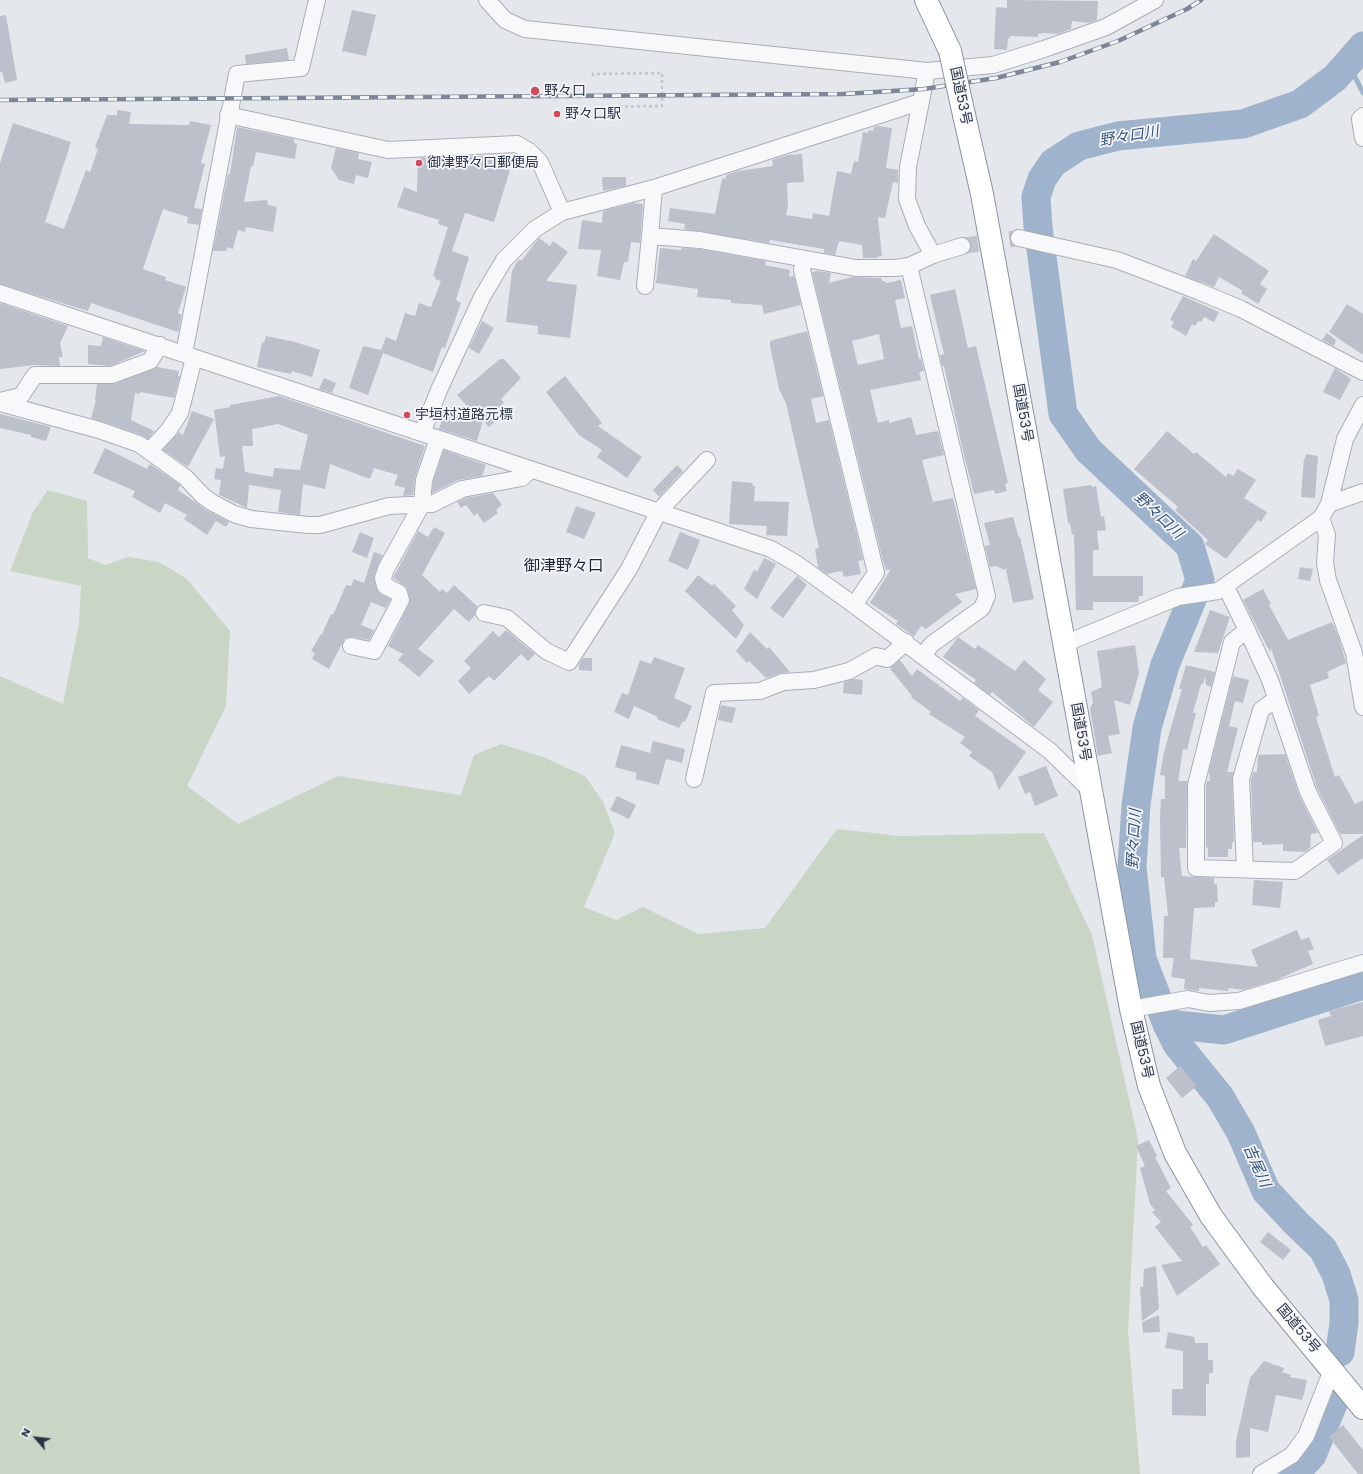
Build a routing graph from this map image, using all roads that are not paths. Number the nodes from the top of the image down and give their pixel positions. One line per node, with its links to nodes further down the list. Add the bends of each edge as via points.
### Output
1 (317, 0): 7 (street, via 301,68 237,74)
2 (487, 0): 5 (street, via 505,20 526,29)
3 (926, 0): 39 (highway, 国道53号, bridge, via 950,51 982,194)
4 (1155, 0): 5 (street, via 1106,27 993,65)
5 (927, 71): 6 (street)
6 (920, 102): 10 (street); 15 (street, via 908,167 907,199)
7 (228, 116): 11 (street, via 388,150 517,144 540,162); 21 (street)
8 (1363, 116): 9 (street, via 1360,119)
9 (1363, 138)
10 (654, 188): 11 (street); 12 (street)
11 (562, 212): 25 (street, via 535,229 504,260 482,297)
12 (650, 236): 16 (street, via 700,240); 18 (street)
13 (1024, 239): 22 (street, via 1117,260 1205,294 1241,309)
14 (962, 246): 15 (street)
15 (932, 255): 17 (street)
16 (804, 259): 17 (street, via 856,268); 35 (street, via 802,270 876,573)
17 (909, 266): 41 (street, via 987,596 982,608 932,644)
18 (645, 286)
19 (0, 293): 20 (street)
20 (160, 345): 21 (street); 23 (street, via 150,361 112,376 35,375 21,396)
21 (189, 356): 25 (street); 27 (street, via 180,413 168,431)
22 (1363, 372)
23 (0, 402): 27 (street, via 121,437 139,444)
24 (1363, 405): 32 (street, via 1345,440)
25 (422, 433): 26 (street)
26 (438, 439): 29 (street); 31 (street, via 424,480)
27 (148, 451): 31 (street, via 185,477 213,503 251,519 320,525 389,506)
28 (706, 460): 33 (street)
29 (530, 470): 31 (street, via 522,478 462,489 432,504); 33 (street)
30 (1363, 492): 32 (street)
31 (422, 504): 40 (street, via 383,578 385,586 399,593 401,600 374,651)
32 (1325, 511): 34 (street); 42 (street, via 1325,563 1328,580 1354,653)
33 (659, 512): 35 (street, via 771,549 797,564); 36 (street, via 629,569 569,662 546,651 507,618)
34 (1222, 589): 37 (street); 39 (street, via 1178,597)
35 (854, 605): 38 (street)
36 (484, 613)
37 (1248, 630): 43 (street); 47 (street, via 1232,642 1196,785 1196,868)
38 (906, 642): 41 (street); 45 (street, via 887,660 876,656 849,671 814,680 782,682 760,691 714,693)
39 (1064, 644): 46 (highway, 国道53号)
40 (351, 646)
41 (923, 656): 46 (street, via 1050,751)
42 (1361, 685): 44 (street)
43 (1276, 699): 47 (street, via 1261,710 1241,779); 47 (street, via 1308,792 1334,842 1295,870)
44 (1363, 707)
45 (694, 779)
46 (1091, 791): 49 (highway, 国道53号)
47 (1245, 869)
48 (1363, 963): 49 (street, via 1239,1001 1220,1003 1188,999)
49 (1140, 1007): 50 (highway, 国道53号, via 1149,1086 1175,1153 1210,1216 1263,1287)
50 (1332, 1370): 51 (highway, 国道53号); 52 (street, via 1306,1436 1292,1455)
51 (1363, 1408)
52 (1261, 1474)

